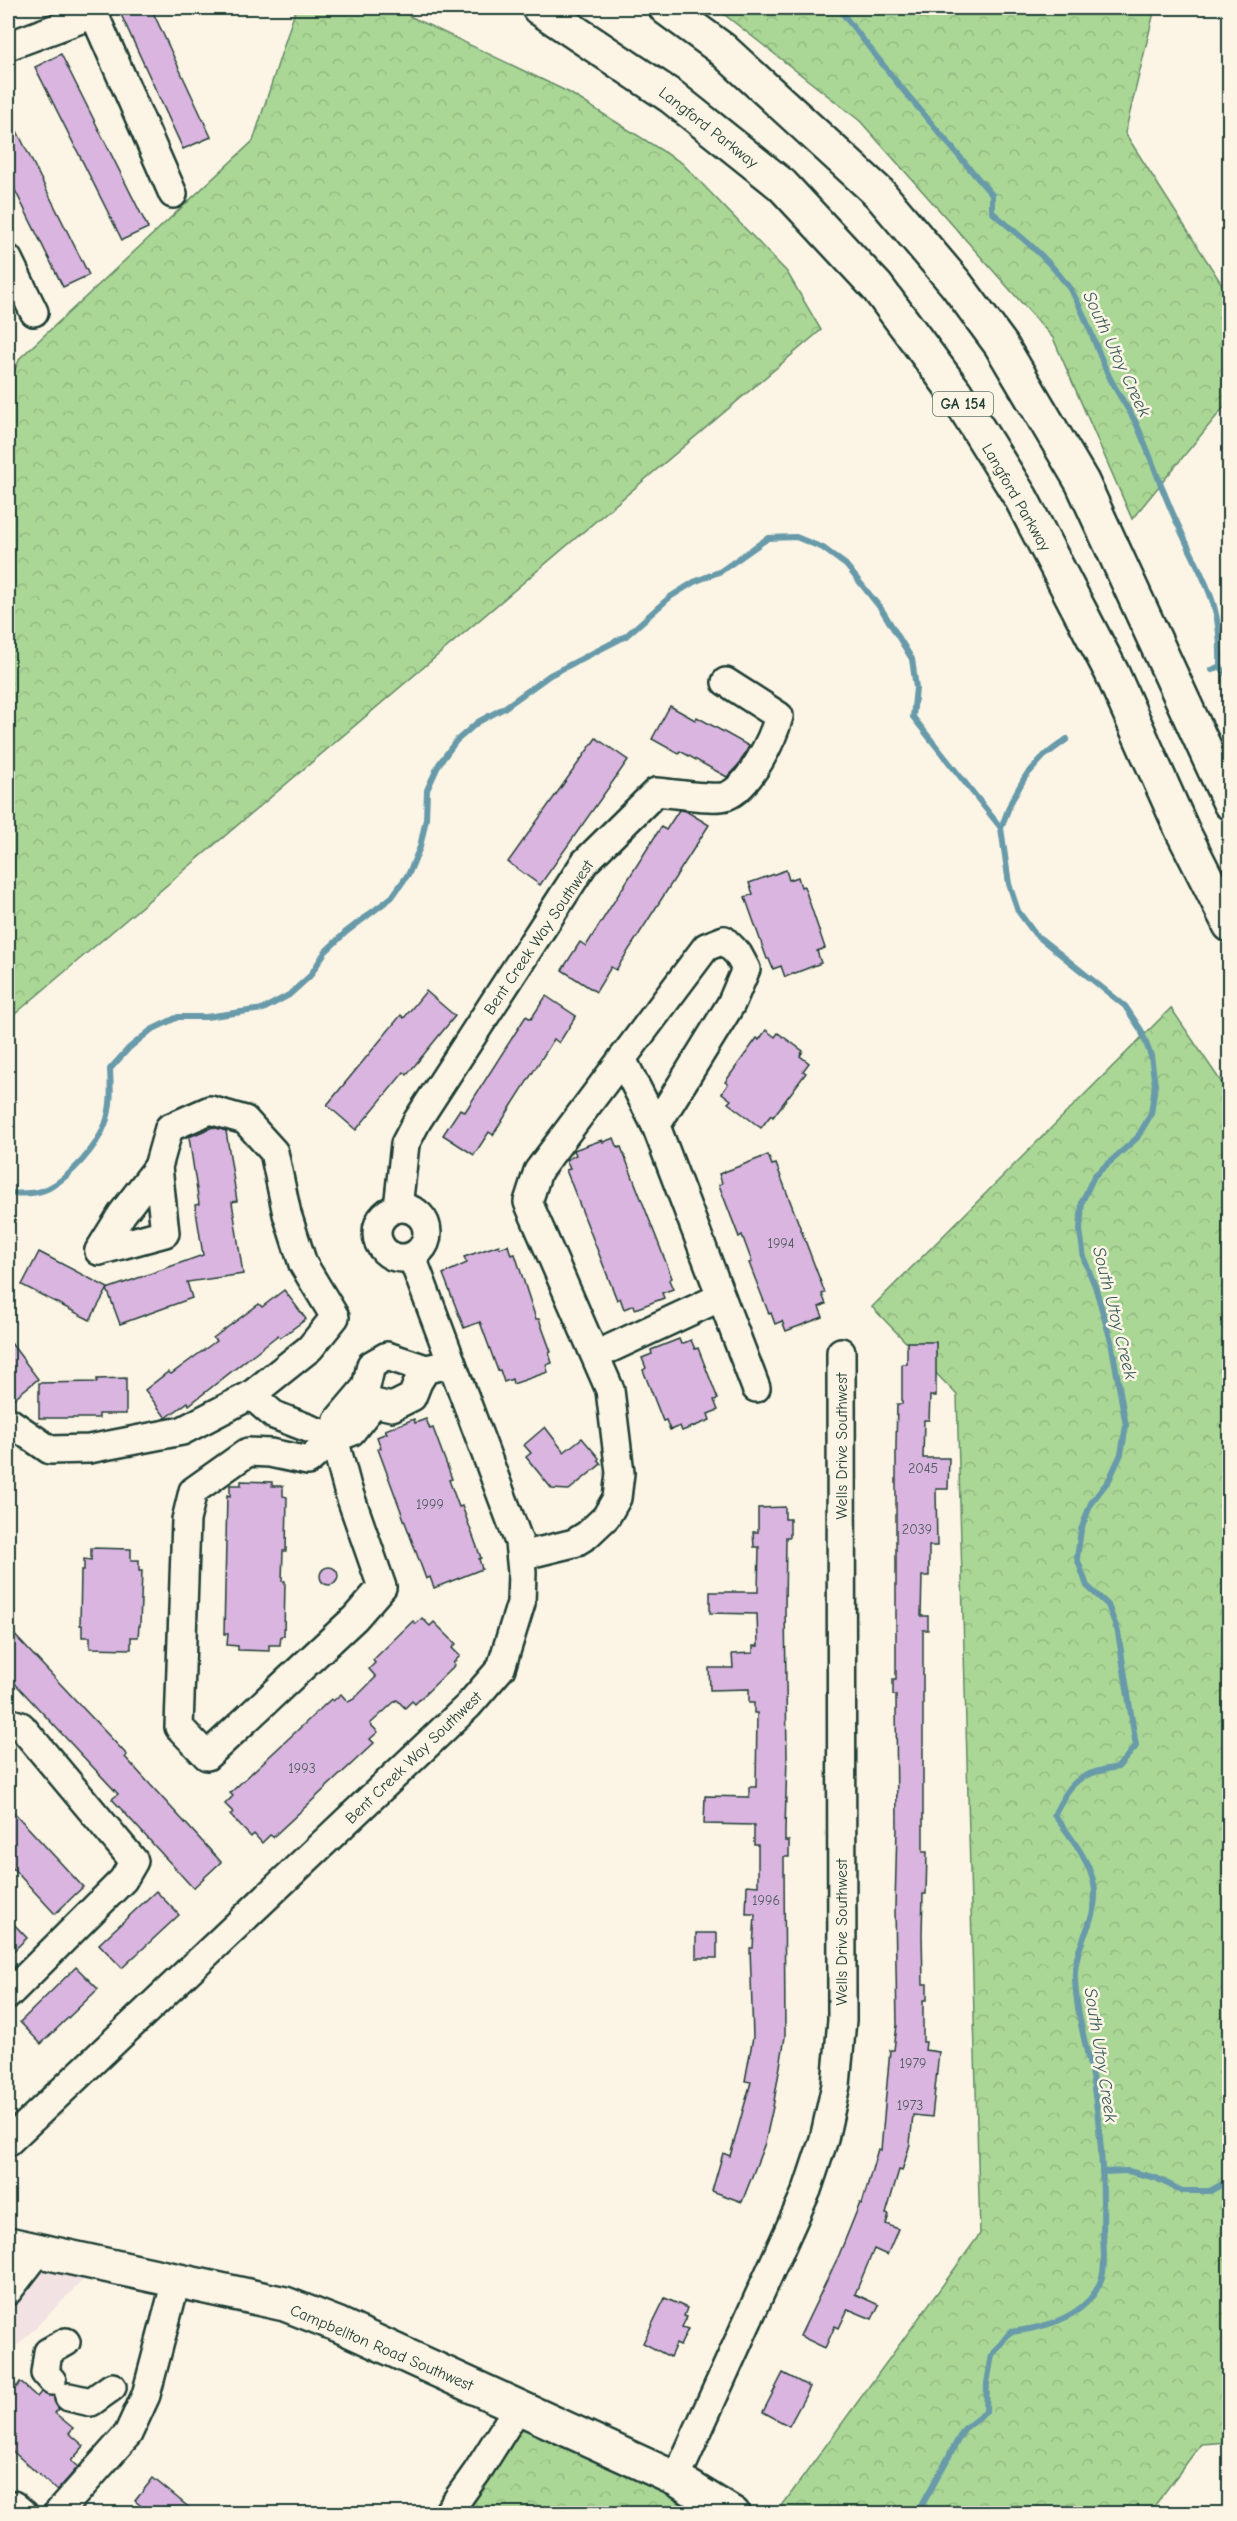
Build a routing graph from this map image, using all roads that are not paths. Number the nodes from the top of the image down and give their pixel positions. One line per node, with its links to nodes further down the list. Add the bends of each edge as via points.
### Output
1 (539, 8): 9 (main road, Langford Parkway / GA 154, via 672,97 782,185 877,287 955,392 1031,518 1112,673 1183,832)
2 (666, 8): 8 (main road, via 722,49 879,193 956,284 1001,345 1082,482)
3 (11, 36): 4 (street, via 94,14)
4 (173, 194)
5 (8, 259): 6 (street)
6 (34, 312)
7 (726, 682): 13 (street, Bent Creek Way Southwest, via 779,716 775,732 755,767 738,789 725,797 656,792 585,862 417,1121 405,1144)
8 (1230, 803)
9 (1230, 925)
10 (622, 1059): 11 (street); 11 (street, via 706,947 724,940 746,969 731,1004); 17 (street, via 538,1171 528,1203)
11 (656, 1126): 15 (street)
12 (158, 1167): 20 (street, via 169,1128 210,1110 245,1120 274,1152 303,1264 335,1317 310,1348)
13 (398, 1208): 14 (street, via 416,1212 428,1233 425,1245); 14 (street, via 388,1211 379,1221 377,1241 388,1255)
14 (412, 1257): 18 (street, Bent Creek Way Southwest)
15 (722, 1297): 17 (street); 19 (street)
16 (840, 1352): 34 (street, Wells Drive Southwest, via 842,2019 836,2085 807,2190)
17 (596, 1355): 23 (street, via 610,1390 617,1435 620,1473 616,1498 606,1517 574,1543)
18 (427, 1369): 22 (street, via 391,1391 367,1394 338,1420); 23 (street, Bent Creek Way Southwest, via 519,1542)
19 (756, 1388)
20 (251, 1395): 21 (street, via 182,1431 89,1449 50,1450); 22 (street, via 274,1415)
21 (8, 1421)
22 (334, 1438): 22 (street, via 308,1461 248,1452 193,1491 186,1520 179,1727 207,1756 347,1626 382,1587)
23 (521, 1556): 26 (street, Bent Creek Way Southwest, via 521,1602 501,1668 468,1706)
24 (8, 1722): 25 (street, via 21,1726 134,1861 123,1880)
25 (8, 1995)
26 (8, 2142)
27 (8, 2244): 28 (main road, Campbellton Road Southwest)
28 (39, 2251): 29 (main road, Campbellton Road Southwest); 30 (street)
29 (176, 2281): 32 (street); 33 (main road, Campbellton Road Southwest, via 285,2304)
30 (8, 2291)
31 (66, 2342): 32 (street, via 48,2352 45,2373 60,2389 91,2402 110,2383)
32 (145, 2397): 35 (street, via 128,2434)
33 (518, 2407): 34 (main road, Campbellton Road Southwest); 36 (street)
34 (676, 2479): 37 (main road, Campbellton Road Southwest)
35 (57, 2514)
36 (447, 2514)
37 (733, 2514)

